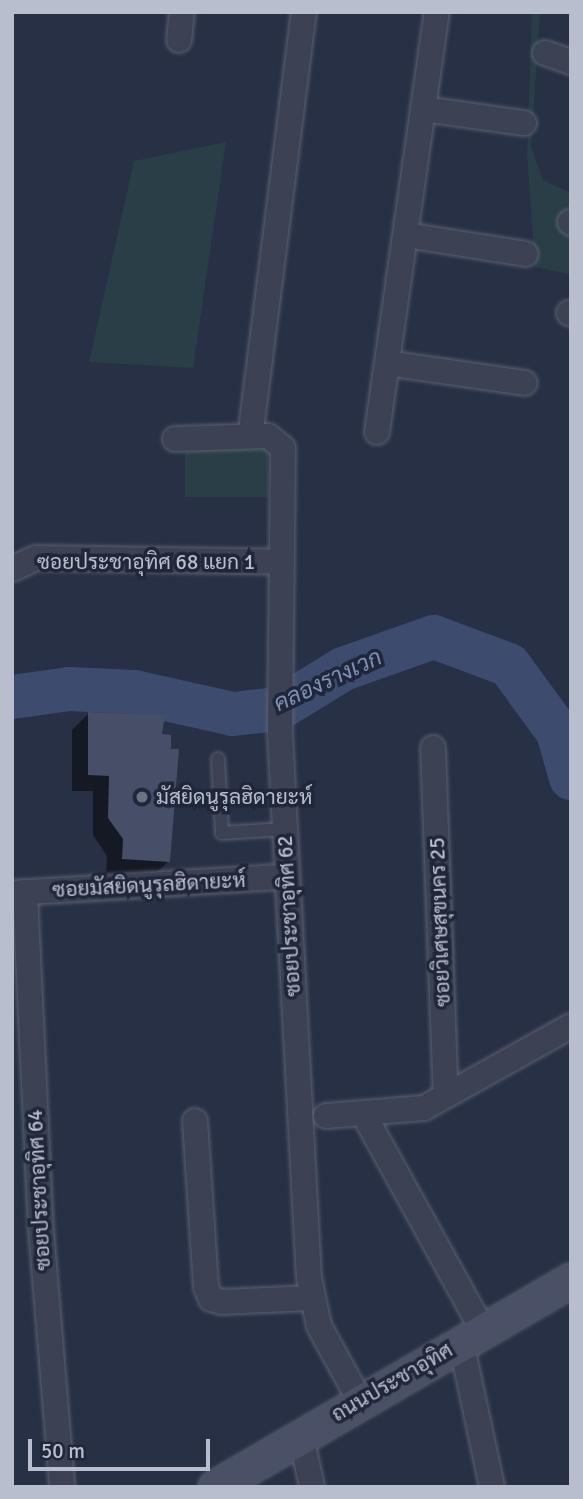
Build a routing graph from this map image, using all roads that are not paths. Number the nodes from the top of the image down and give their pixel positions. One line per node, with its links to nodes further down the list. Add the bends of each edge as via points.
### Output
1 (182, 12): 4 (street)
2 (304, 12): 13 (street)
3 (438, 12): 7 (street)
4 (179, 40)
5 (545, 53): 6 (street)
6 (571, 62)
7 (424, 109): 8 (street); 9 (street)
8 (524, 123)
9 (406, 235): 10 (street); 11 (street)
10 (526, 254)
11 (387, 363): 12 (street); 14 (street)
12 (525, 383)
13 (252, 422)
14 (377, 432)
15 (175, 439): 16 (street, ซอยประชาอุทิศ 62, via 275,439 283,448)
16 (282, 562): 17 (street, ซอยประชาอุทิศ 68 แยก 1, via 36,558); 20 (street, ซอยประชาอุทิศ 62, via 280,734)
17 (12, 569)
18 (433, 748): 24 (street, ซอยวิเศษสุขนคร 25)
19 (218, 759): 20 (lane, via 222,833)
20 (285, 830): 21 (street, ซอยประชาอุทิศ 62)
21 (285, 877): 22 (street, ซอยมัสยิดนูรุลฮิดายะห์); 29 (street, ซอยประชาอุทิศ 62)
22 (18, 892): 33 (street, ซอยประชาอุทิศ 64)
23 (571, 1026): 24 (street)
24 (446, 1095): 25 (street, via 424,1108)
25 (363, 1113): 26 (street); 30 (street)
26 (326, 1116)
27 (195, 1121): 29 (street, via 206,1287 211,1299 222,1303)
28 (571, 1280): 30 (main road, ถนนประชาอุทิศ)
29 (311, 1298): 31 (street, ซอยประชาอุทิศ 62, via 319,1326)
30 (472, 1336): 31 (main road, ถนนประชาอุทิศ); 36 (street)
31 (360, 1401): 32 (main road, ถนนประชาอุทิศ)
32 (301, 1436): 34 (main road, ถนนประชาอุทิศ); 35 (street)
33 (62, 1487)
34 (215, 1487)
35 (312, 1487)
36 (492, 1487)

